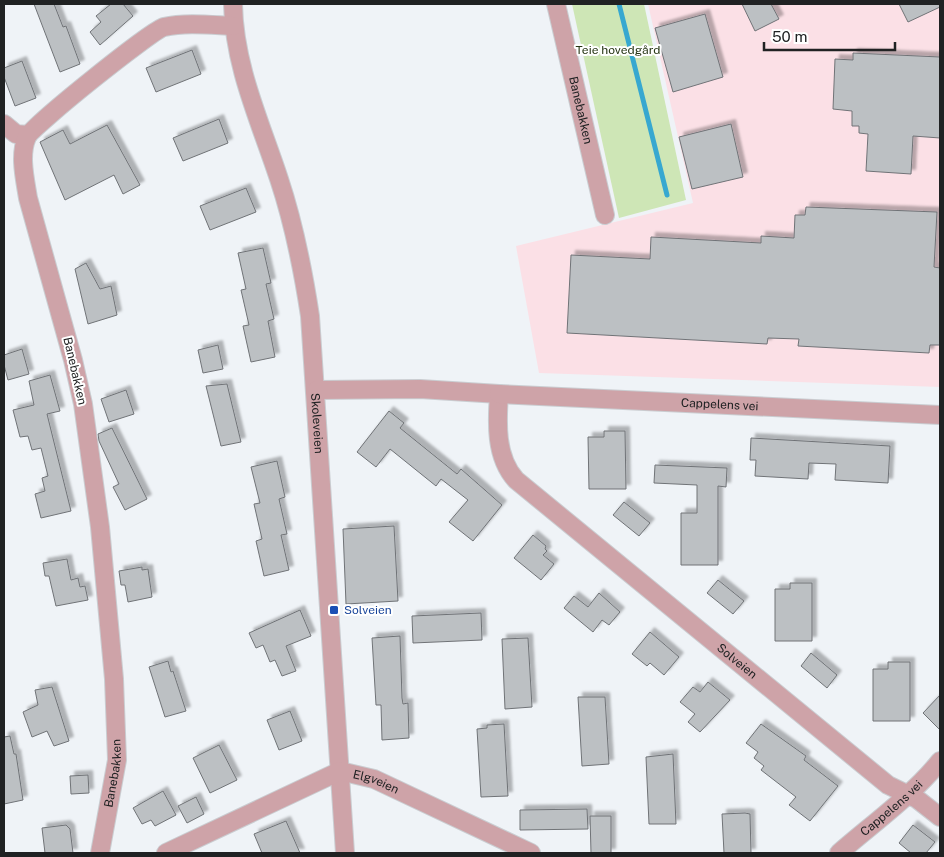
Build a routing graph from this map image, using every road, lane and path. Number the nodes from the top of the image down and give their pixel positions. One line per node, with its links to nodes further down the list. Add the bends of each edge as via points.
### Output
1 (233, 4): 3 (street, Skoleveien)
2 (556, 4): 6 (street, Banebakken)
3 (233, 26): 5 (street, via 163,27 105,69); 7 (street, Skoleveien, via 254,113 280,179 302,263)
4 (4, 124): 5 (street, via 16,134)
5 (28, 135): 14 (street, Banebakken, via 24,148 24,173 28,198 74,360 100,528 114,679 117,760)
6 (605, 215)
7 (316, 390): 8 (street, via 420,389); 11 (street, Skoleveien)
8 (499, 394): 9 (street, Cappelens vei); 12 (street, Solveien, via 500,446 505,464 516,480 885,782)
9 (940, 415)
10 (940, 761): 12 (street, Cappelens vei, via 923,783)
11 (340, 771): 15 (street, Elgveien); 16 (street, Skoleveien); 17 (street, Elgveien, via 374,779)
12 (907, 794): 13 (street, Solveien); 18 (street, Cappelens vei)
13 (940, 817)
14 (100, 853)
15 (166, 853)
16 (344, 853)
17 (531, 853)
18 (839, 853)

